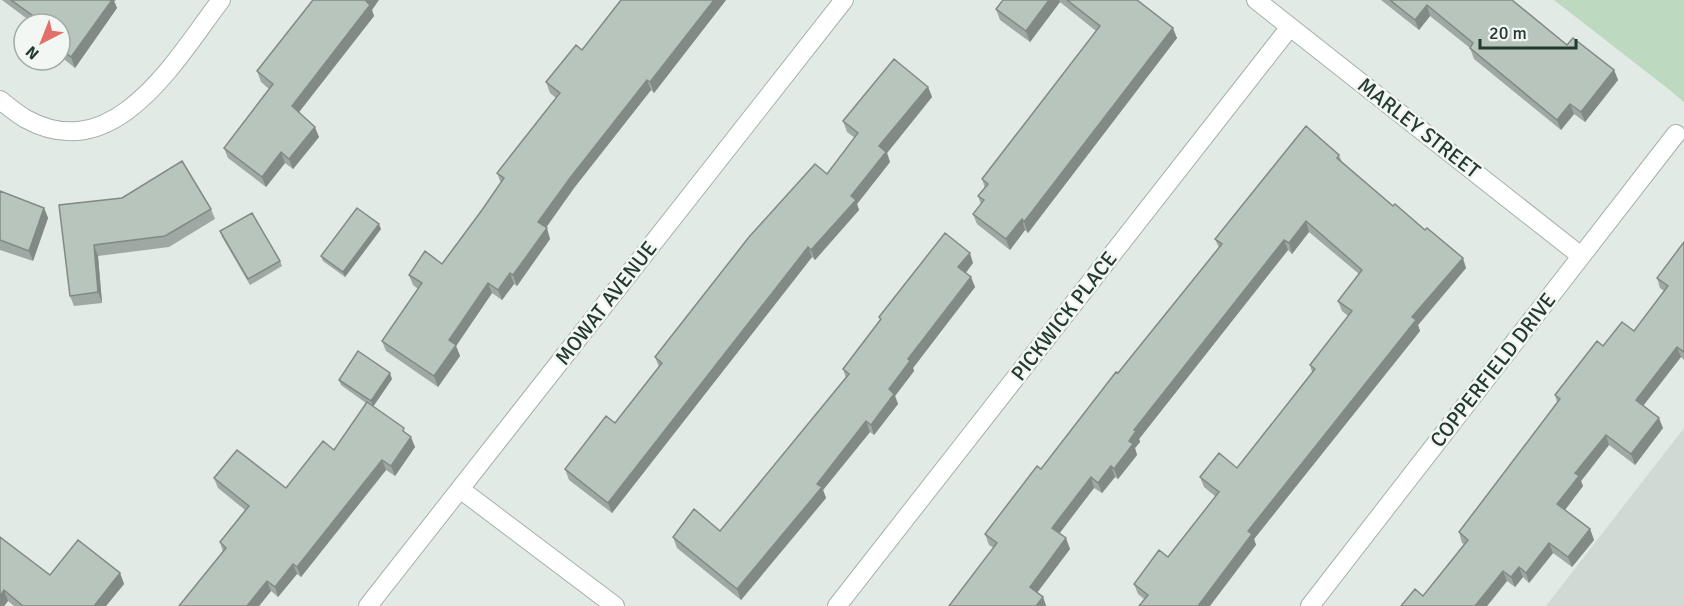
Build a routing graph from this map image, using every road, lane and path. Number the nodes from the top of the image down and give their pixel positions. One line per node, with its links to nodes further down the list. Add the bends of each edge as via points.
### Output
1 (221, 0): 5 (street, via 152,89 125,114 98,128 64,132 26,119)
2 (844, 0): 8 (street, MOWAT AVENUE)
3 (1256, 0): 4 (street, MARLEY STREET)
4 (1290, 27): 7 (street, MARLEY STREET); 11 (street, PICKWICK PLACE)
5 (0, 100)
6 (1676, 134): 7 (street, COPPERFIELD DRIVE)
7 (1581, 256): 12 (street, COPPERFIELD DRIVE)
8 (460, 489): 9 (street, MOWAT AVENUE); 10 (street)
9 (368, 606)
10 (615, 606)
11 (837, 606)
12 (1310, 606)

